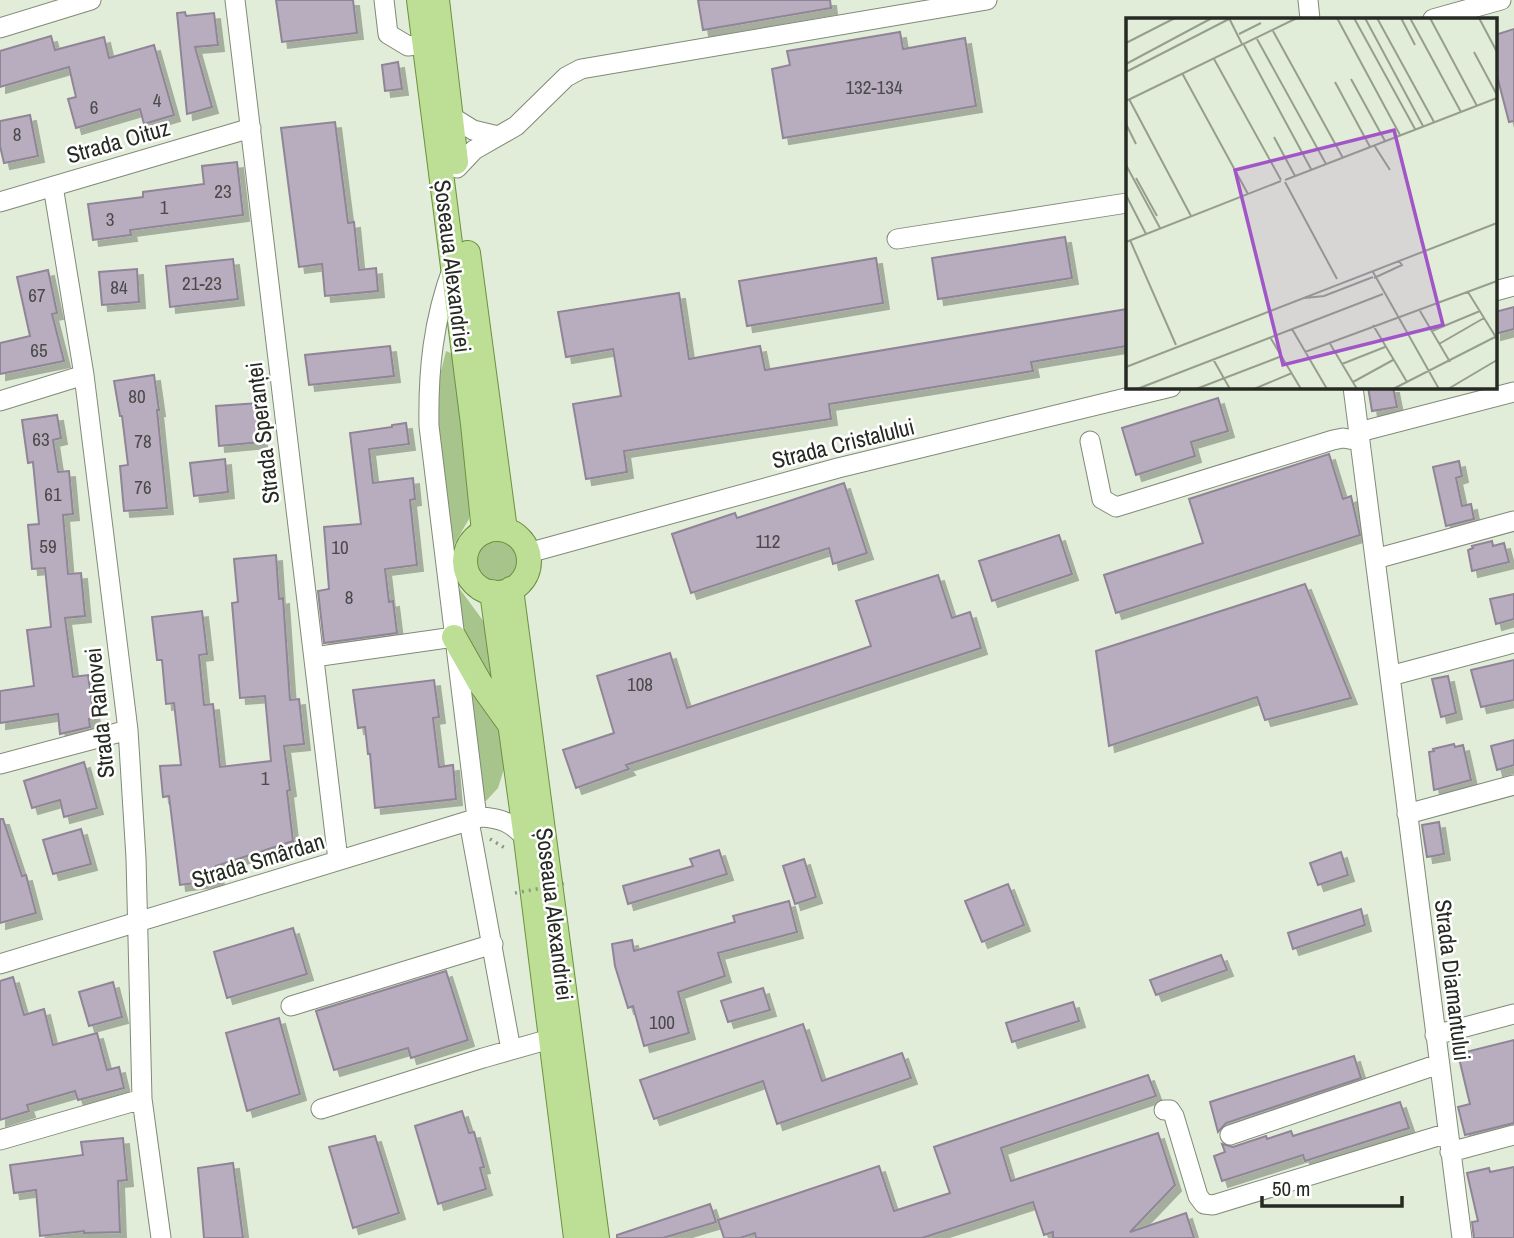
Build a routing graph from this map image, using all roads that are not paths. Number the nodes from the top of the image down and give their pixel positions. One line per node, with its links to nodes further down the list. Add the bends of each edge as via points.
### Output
1 (91, 0): 9 (street)
2 (235, 0): 15 (street, Strada Speranței)
3 (384, 0): 13 (street, via 388,34 408,46)
4 (419, 0): 13 (main road, Șoseaua Alexandriei)
5 (437, 0): 14 (main road, Șoseaua Alexandriei)
6 (987, 0): 16 (street, via 581,69 516,126)
7 (1308, 0): 10 (street)
8 (1501, 0): 11 (street)
9 (65, 4): 12 (street)
10 (1310, 18)
11 (1437, 18)
12 (0, 28)
13 (424, 44): 22 (main road, Șoseaua Alexandriei)
14 (452, 117): 16 (street, via 473,130); 17 (main road, Șoseaua Alexandriei)
15 (251, 128): 18 (street, Strada Oituz); 41 (street, Strada Speranței)
16 (498, 136): 17 (street, via 474,150)
17 (457, 168): 35 (main road, Șoseaua Alexandriei)
18 (54, 186): 19 (street, Strada Oituz); 27 (street, Strada Rahovei)
19 (0, 202)
20 (1126, 204): 21 (street)
21 (897, 239)
22 (453, 266): 35 (main road, Șoseaua Alexandriei, via 473,424); 39 (street, via 436,320 428,394)
23 (1514, 276): 24 (street)
24 (1496, 281)
25 (1514, 286): 26 (street)
26 (1496, 291)
27 (84, 375): 31 (street); 44 (street, Strada Rahovei)
28 (1167, 388): 36 (street, Strada Cristalului, via 838,468)
29 (1353, 388): 32 (street, Strada Diamantului)
30 (1514, 392): 32 (street)
31 (0, 401)
32 (1359, 437): 33 (street, via 1333,440 1116,507 1101,499); 37 (street, Strada Diamantului)
33 (1090, 441)
34 (1514, 522): 37 (street)
35 (494, 531): 36 (main road, via 521,540); 38 (main road, via 477,537 467,550 466,566 478,587)
36 (528, 553): 38 (main road, via 523,580)
37 (1375, 559): 42 (street, Strada Diamantului)
38 (502, 591): 43 (main road, Șoseaua Alexandriei); 69 (main road, Șoseaua Alexandriei)
39 (454, 637): 41 (street); 43 (main road); 48 (street)
40 (1514, 643): 42 (street)
41 (314, 657): 50 (street, Strada Speranței)
42 (1390, 676): 47 (street, Strada Diamantului)
43 (510, 724): 49 (main road, Șoseaua Alexandriei)
44 (128, 730): 45 (street); 51 (street, Strada Rahovei)
45 (0, 764)
46 (1514, 785): 47 (street)
47 (1407, 814): 56 (street, Strada Diamantului)
48 (475, 824): 49 (street, via 504,820 513,825); 50 (street, Strada Smârdan); 52 (street)
49 (517, 847): 57 (main road, Șoseaua Alexandriei)
50 (338, 860): 51 (street, Strada Smârdan)
51 (138, 923): 53 (street, Strada Smârdan); 60 (street, Strada Rahovei)
52 (493, 944): 54 (street); 58 (street)
53 (0, 964)
54 (291, 1006)
55 (1514, 1014): 56 (street)
56 (1435, 1035): 59 (street, Strada Diamantului)
57 (550, 1039): 58 (street); 68 (main road, Șoseaua Alexandriei)
58 (511, 1050): 61 (street)
59 (1439, 1064): 63 (street); 66 (street, Strada Diamantului)
60 (142, 1099): 65 (street); 67 (street, Strada Rahovei)
61 (321, 1109)
62 (1164, 1110): 66 (street, via 1174,1116 1204,1204)
63 (1230, 1135)
64 (1514, 1135): 66 (street)
65 (0, 1140)
66 (1449, 1142): 70 (street, Strada Diamantului)
67 (160, 1238)
68 (576, 1238)
69 (597, 1238)
70 (1462, 1238)

